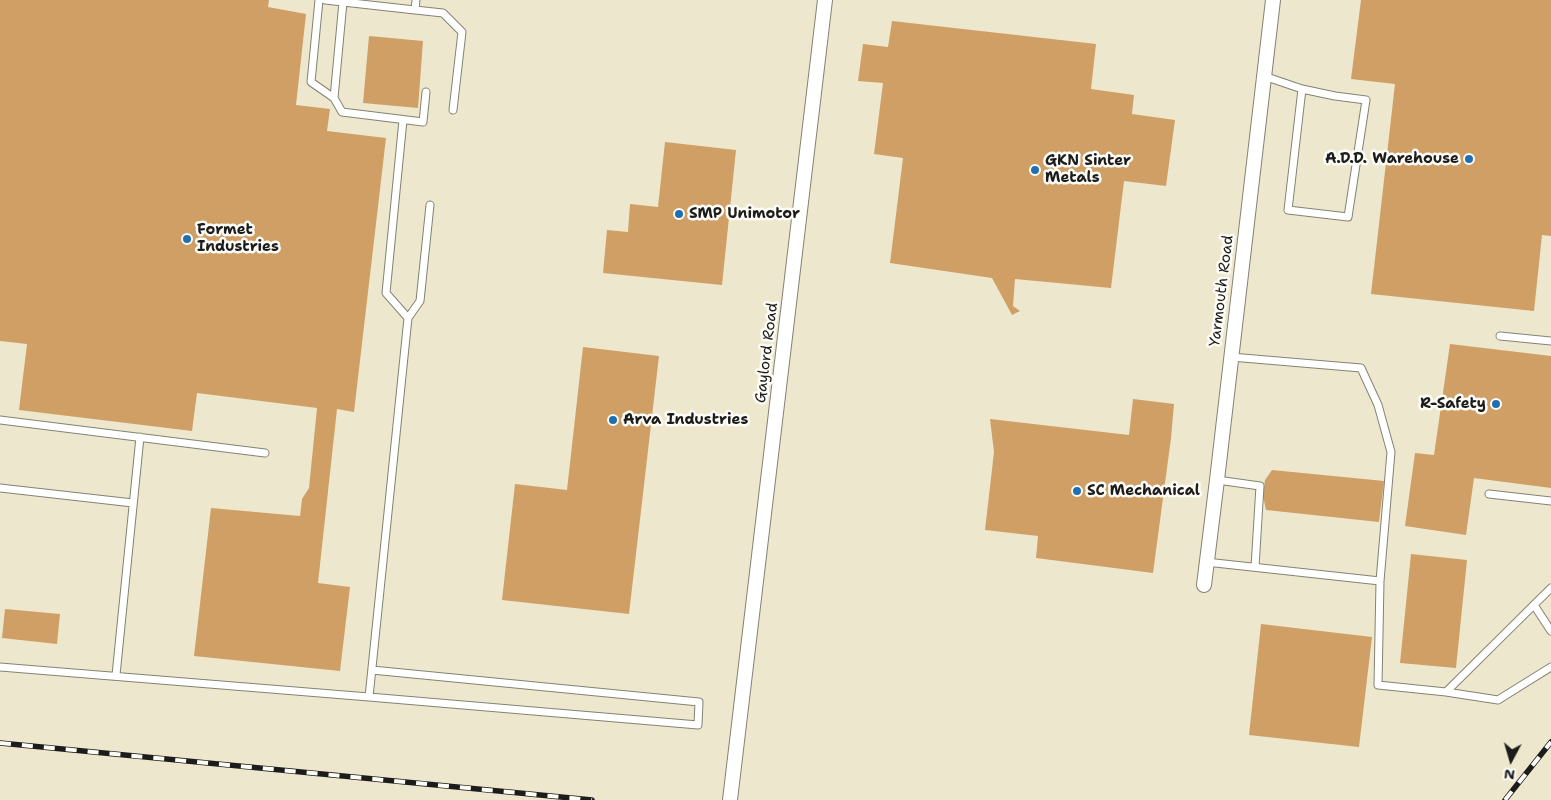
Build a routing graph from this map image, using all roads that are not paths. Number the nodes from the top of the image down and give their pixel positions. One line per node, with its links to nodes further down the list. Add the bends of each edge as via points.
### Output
1 (319, 0): 11 (lane, via 311,82)
2 (325, 0): 6 (lane)
3 (416, 0): 7 (lane)
4 (825, 0): 40 (street, Gaylord Road)
5 (1273, 0): 8 (street, Yarmouth Road)
6 (343, 2): 7 (lane); 11 (lane)
7 (415, 10): 12 (lane, via 443,13 462,32)
8 (1264, 76): 9 (lane); 18 (street, Yarmouth Road)
9 (1302, 89): 9 (lane, via 1366,100 1348,217 1288,210)
10 (426, 92): 13 (lane, via 423,122)
11 (334, 98): 13 (lane, via 342,112)
12 (453, 110)
13 (403, 120): 15 (lane, via 386,293)
14 (430, 205): 15 (lane, via 420,301)
15 (408, 318): 36 (lane)
16 (1500, 336): 17 (lane)
17 (1551, 341)
18 (1231, 357): 22 (street, Yarmouth Road); 29 (lane, via 1362,368 1378,404 1391,452)
19 (0, 420): 20 (lane)
20 (140, 438): 21 (lane); 26 (lane)
21 (265, 453)
22 (1217, 480): 27 (street, Yarmouth Road); 28 (lane, via 1260,486)
23 (0, 488): 26 (lane)
24 (1489, 494): 25 (lane)
25 (1551, 501)
26 (133, 503): 37 (lane)
27 (1206, 562): 28 (lane); 30 (street, Yarmouth Road)
28 (1255, 567): 29 (lane)
29 (1380, 581): 38 (lane, via 1378,685)
30 (1204, 586)
31 (1551, 588): 32 (lane)
32 (1534, 605): 33 (lane); 38 (lane)
33 (1551, 631)
34 (0, 667): 37 (lane)
35 (1551, 667): 38 (lane, via 1498,700)
36 (372, 670): 39 (lane); 39 (lane, via 699,702 698,725)
37 (116, 675): 39 (lane)
38 (1446, 692)
39 (369, 697)
40 (730, 800)

